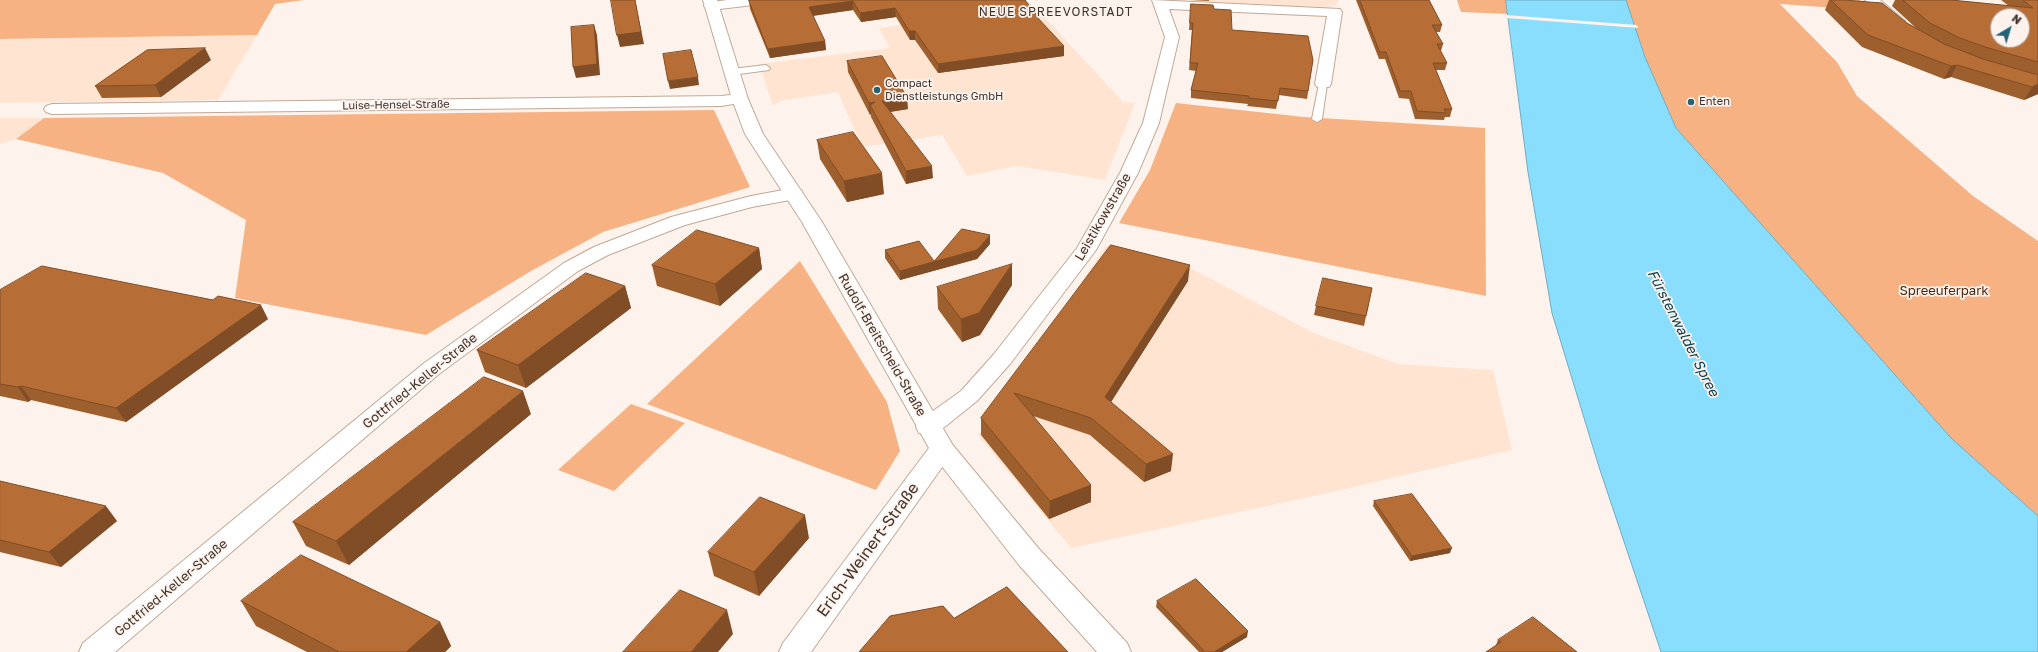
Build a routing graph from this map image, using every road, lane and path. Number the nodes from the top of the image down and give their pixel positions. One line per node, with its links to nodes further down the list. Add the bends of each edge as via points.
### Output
1 (762, 0): 3 (street)
2 (1872, 0): 5 (street)
3 (710, 3): 7 (street, Rudolf-Breitscheid-Straße)
4 (1160, 3): 8 (street, Leistikowstraße, via 1335,12); 13 (street, Leistikowstraße, via 1172,37 1151,123 1129,173 1086,250 1002,359)
5 (1907, 30)
6 (766, 68): 7 (lane)
7 (732, 72): 9 (street, Rudolf-Breitscheid-Straße)
8 (1323, 84): 11 (lane)
9 (740, 99): 10 (street, Luise-Hensel-Straße); 12 (street, Rudolf-Breitscheid-Straße, via 754,134)
10 (52, 109)
11 (1317, 119)
12 (794, 194): 13 (street, Rudolf-Breitscheid-Straße); 14 (street, Gottfried-Keller-Straße, via 678,221 601,251 571,267 431,369)
13 (935, 438): 15 (street, Erich-Weinert-Straße); 16 (street, Rudolf-Breitscheid-Straße, via 1029,557)
14 (94, 652)
15 (794, 652)
16 (1116, 652)

